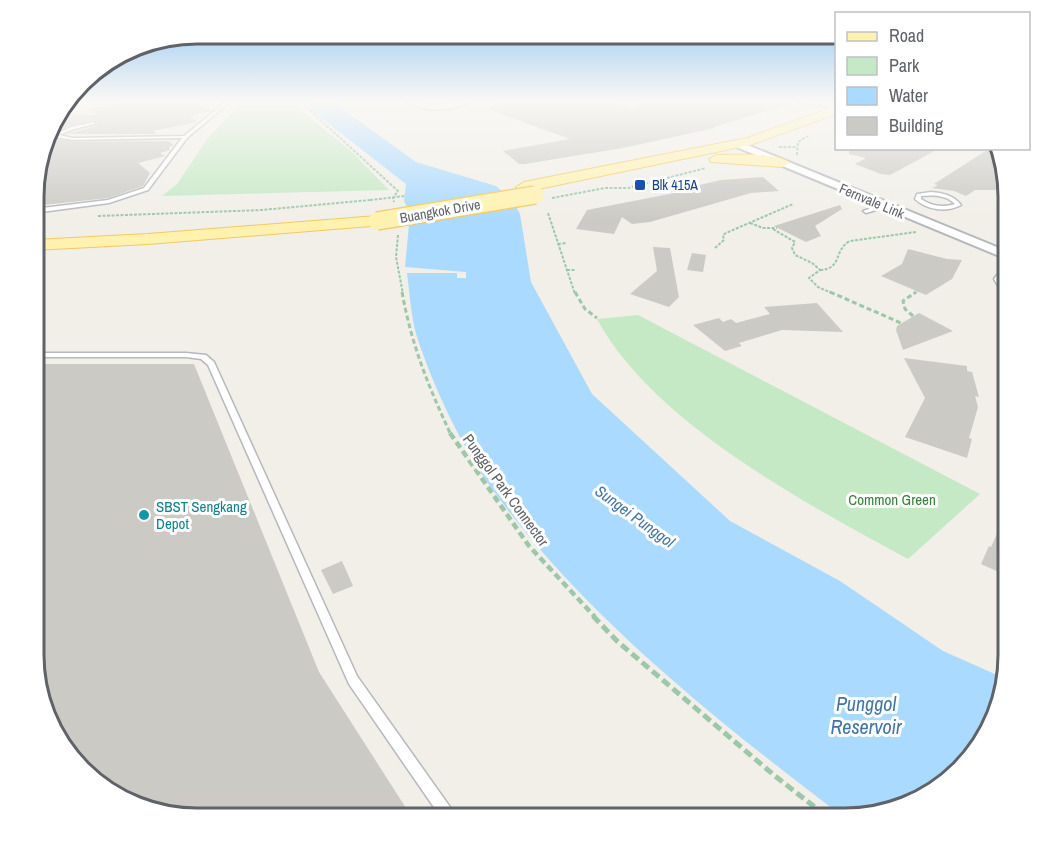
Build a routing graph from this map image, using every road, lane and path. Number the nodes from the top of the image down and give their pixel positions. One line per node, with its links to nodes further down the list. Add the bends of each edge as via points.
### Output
1 (182, 140): 12 (lane, via 146,189 109,201)
2 (343, 140): 15 (path, via 398,191 393,198)
3 (785, 140): 6 (main road, Buangkok Drive)
4 (790, 140): 6 (main road, Buangkok Drive)
5 (802, 140): 6 (path, via 796,147)
6 (772, 148): 7 (main road, Buangkok Drive); 7 (main road); 8 (main road, Buangkok Drive); 10 (street, Fernvale Link); 26 (street, Fernvale Link)
7 (705, 163): 8 (main road, Buangkok Drive); 8 (path, via 628,188)
8 (536, 193): 13 (main road, Buangkok Drive, bridge)
9 (793, 204): 19 (path)
10 (884, 206): 16 (lane); 28 (street, Fernvale Link)
11 (931, 206): 11 (lane, via 922,203 919,195 944,195 957,205); 14 (lane)
12 (44, 210)
13 (373, 210): 18 (path); 21 (main road, Buangkok Drive); 24 (main road, Buangkok Drive, via 148,239)
14 (924, 210)
15 (396, 211)
16 (867, 211)
17 (548, 213): 25 (path)
18 (96, 216)
19 (749, 223): 27 (path, via 723,235 724,240); 31 (path, via 775,229 795,242 795,255)
20 (400, 227): 38 (path, Punggol Park Connector, via 396,257 409,328 425,379 454,441 529,546 617,641)
21 (44, 230)
22 (914, 233): 31 (path, via 853,239 833,268)
23 (566, 243): 25 (path)
24 (44, 244)
25 (558, 244): 29 (path)
26 (998, 244)
27 (716, 248)
28 (998, 252)
29 (567, 270): 30 (path); 34 (path, via 578,299)
30 (576, 270)
31 (820, 270): 35 (path, via 809,278 818,287)
32 (918, 291): 33 (path, via 903,301)
33 (913, 316)
34 (597, 318)
35 (901, 323)
36 (44, 355): 37 (lane, via 186,355 203,357 211,364 353,680)
37 (442, 808)
38 (816, 808)

